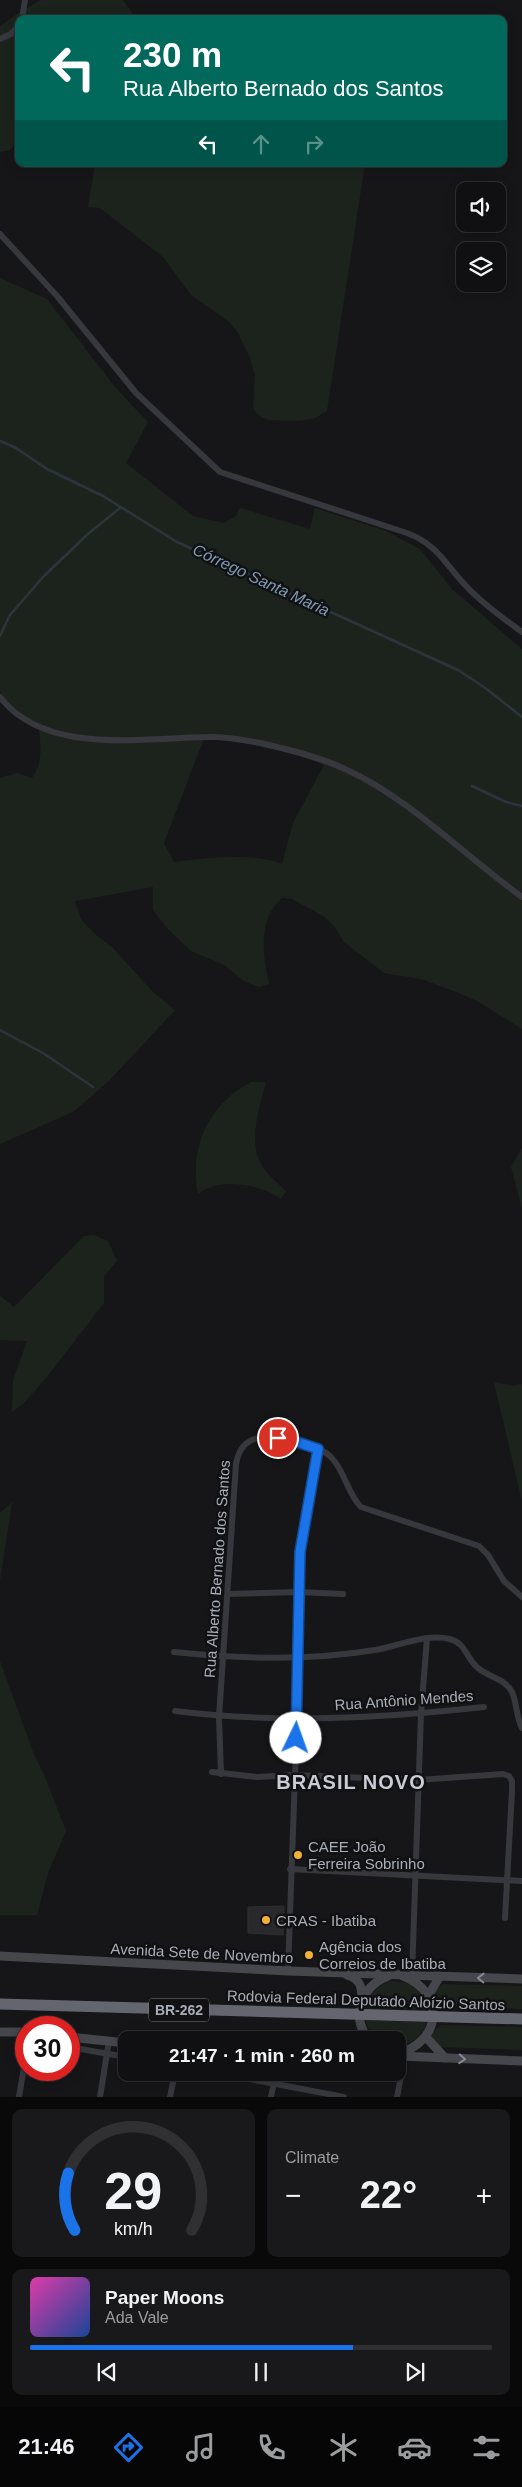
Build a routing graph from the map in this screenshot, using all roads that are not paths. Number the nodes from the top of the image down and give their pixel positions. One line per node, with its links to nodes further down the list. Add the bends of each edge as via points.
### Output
1 (25, 0): 2 (street)
2 (23, 15)
3 (15, 30): 4 (street)
4 (0, 39)
5 (0, 234): 6 (street, via 57,296 136,393 220,472 427,542 437,549 470,590)
6 (522, 632)
7 (0, 697): 8 (street, via 18,717 72,736 122,740 230,737 322,760 348,770 388,794)
8 (522, 897)
9 (318, 1449): 10 (street, via 301,1540); 11 (street, Rua Alberto Bernado dos Santos, via 291,1440 265,1438 249,1442 242,1448 236,1464); 13 (street, via 337,1465 361,1507 479,1546 488,1554 504,1581)
10 (299, 1592): 11 (street); 12 (street); 17 (street)
11 (228, 1594): 16 (street, Rua Alberto Bernado dos Santos)
12 (343, 1594)
13 (522, 1597)
14 (427, 1638): 17 (street, via 376,1650); 20 (street); 23 (street, via 450,1639 458,1643 466,1649 477,1668 507,1684)
15 (174, 1652): 16 (street)
16 (222, 1657): 17 (street); 21 (street, Rua Alberto Bernado dos Santos)
17 (297, 1657): 22 (street)
18 (484, 1707): 20 (street, Rua Antônio Mendes)
19 (175, 1711): 21 (street, Rua Antônio Mendes)
20 (421, 1714): 22 (street, Rua Antônio Mendes); 27 (street)
21 (219, 1717): 22 (street, Rua Antônio Mendes); 25 (street, Rua Alberto Bernado dos Santos)
22 (297, 1719): 26 (street)
23 (522, 1728)
24 (212, 1772): 25 (street)
25 (221, 1774): 26 (street, via 257,1777)
26 (294, 1775): 27 (street); 28 (street)
27 (418, 1780): 29 (street); 30 (street, via 509,1776 512,1781)
28 (290, 1869): 29 (street); 34 (street)
29 (415, 1874): 30 (street); 37 (street)
30 (506, 1880): 31 (street); 32 (street)
31 (522, 1881)
32 (505, 1918)
33 (0, 1956): 34 (street, Avenida Sete de Novembro)
34 (288, 1971): 35 (street, Avenida Sete de Novembro)
35 (340, 1973): 36 (street, Avenida Sete de Novembro); 41 (street, via 358,1980)
36 (398, 1975): 37 (street, Avenida Sete de Novembro); 40 (street, via 412,1980); 41 (street, via 372,1985)
37 (412, 1975): 38 (street, Avenida Sete de Novembro)
38 (440, 1976): 39 (street, Avenida Sete de Novembro, one-way to 38); 40 (street)
39 (522, 1979)
40 (428, 1996): 44 (street)
41 (361, 2002): 43 (street)
42 (0, 2004): 43 (highway, Rodovia Federal Deputado Aloízio Santos / BR-262)
43 (359, 2015): 44 (highway, Rodovia Federal Deputado Aloízio Santos / BR-262); 46 (street)
44 (434, 2017): 45 (highway, Rodovia Federal Deputado Aloízio Santos / BR-262); 49 (street)
45 (522, 2020)
46 (363, 2031)
47 (0, 2032): 48 (street)
48 (15, 2032)
49 (426, 2037): 54 (street); 58 (street)
50 (80, 2038): 51 (street)
51 (109, 2041): 52 (street); 55 (street)
52 (118, 2042)
53 (80, 2049): 55 (street)
54 (406, 2052)
55 (107, 2054): 57 (street); 66 (street)
56 (406, 2055): 58 (street)
57 (118, 2056)
58 (445, 2058): 59 (street, one-way to 59)
59 (522, 2061)
60 (22, 2081): 65 (street)
61 (173, 2081): 67 (street)
62 (263, 2081): 64 (street)
63 (398, 2081): 70 (street)
64 (274, 2083): 68 (street); 69 (street)
65 (19, 2097)
66 (100, 2097)
67 (170, 2097)
68 (271, 2097)
69 (344, 2097)
70 (397, 2097)

